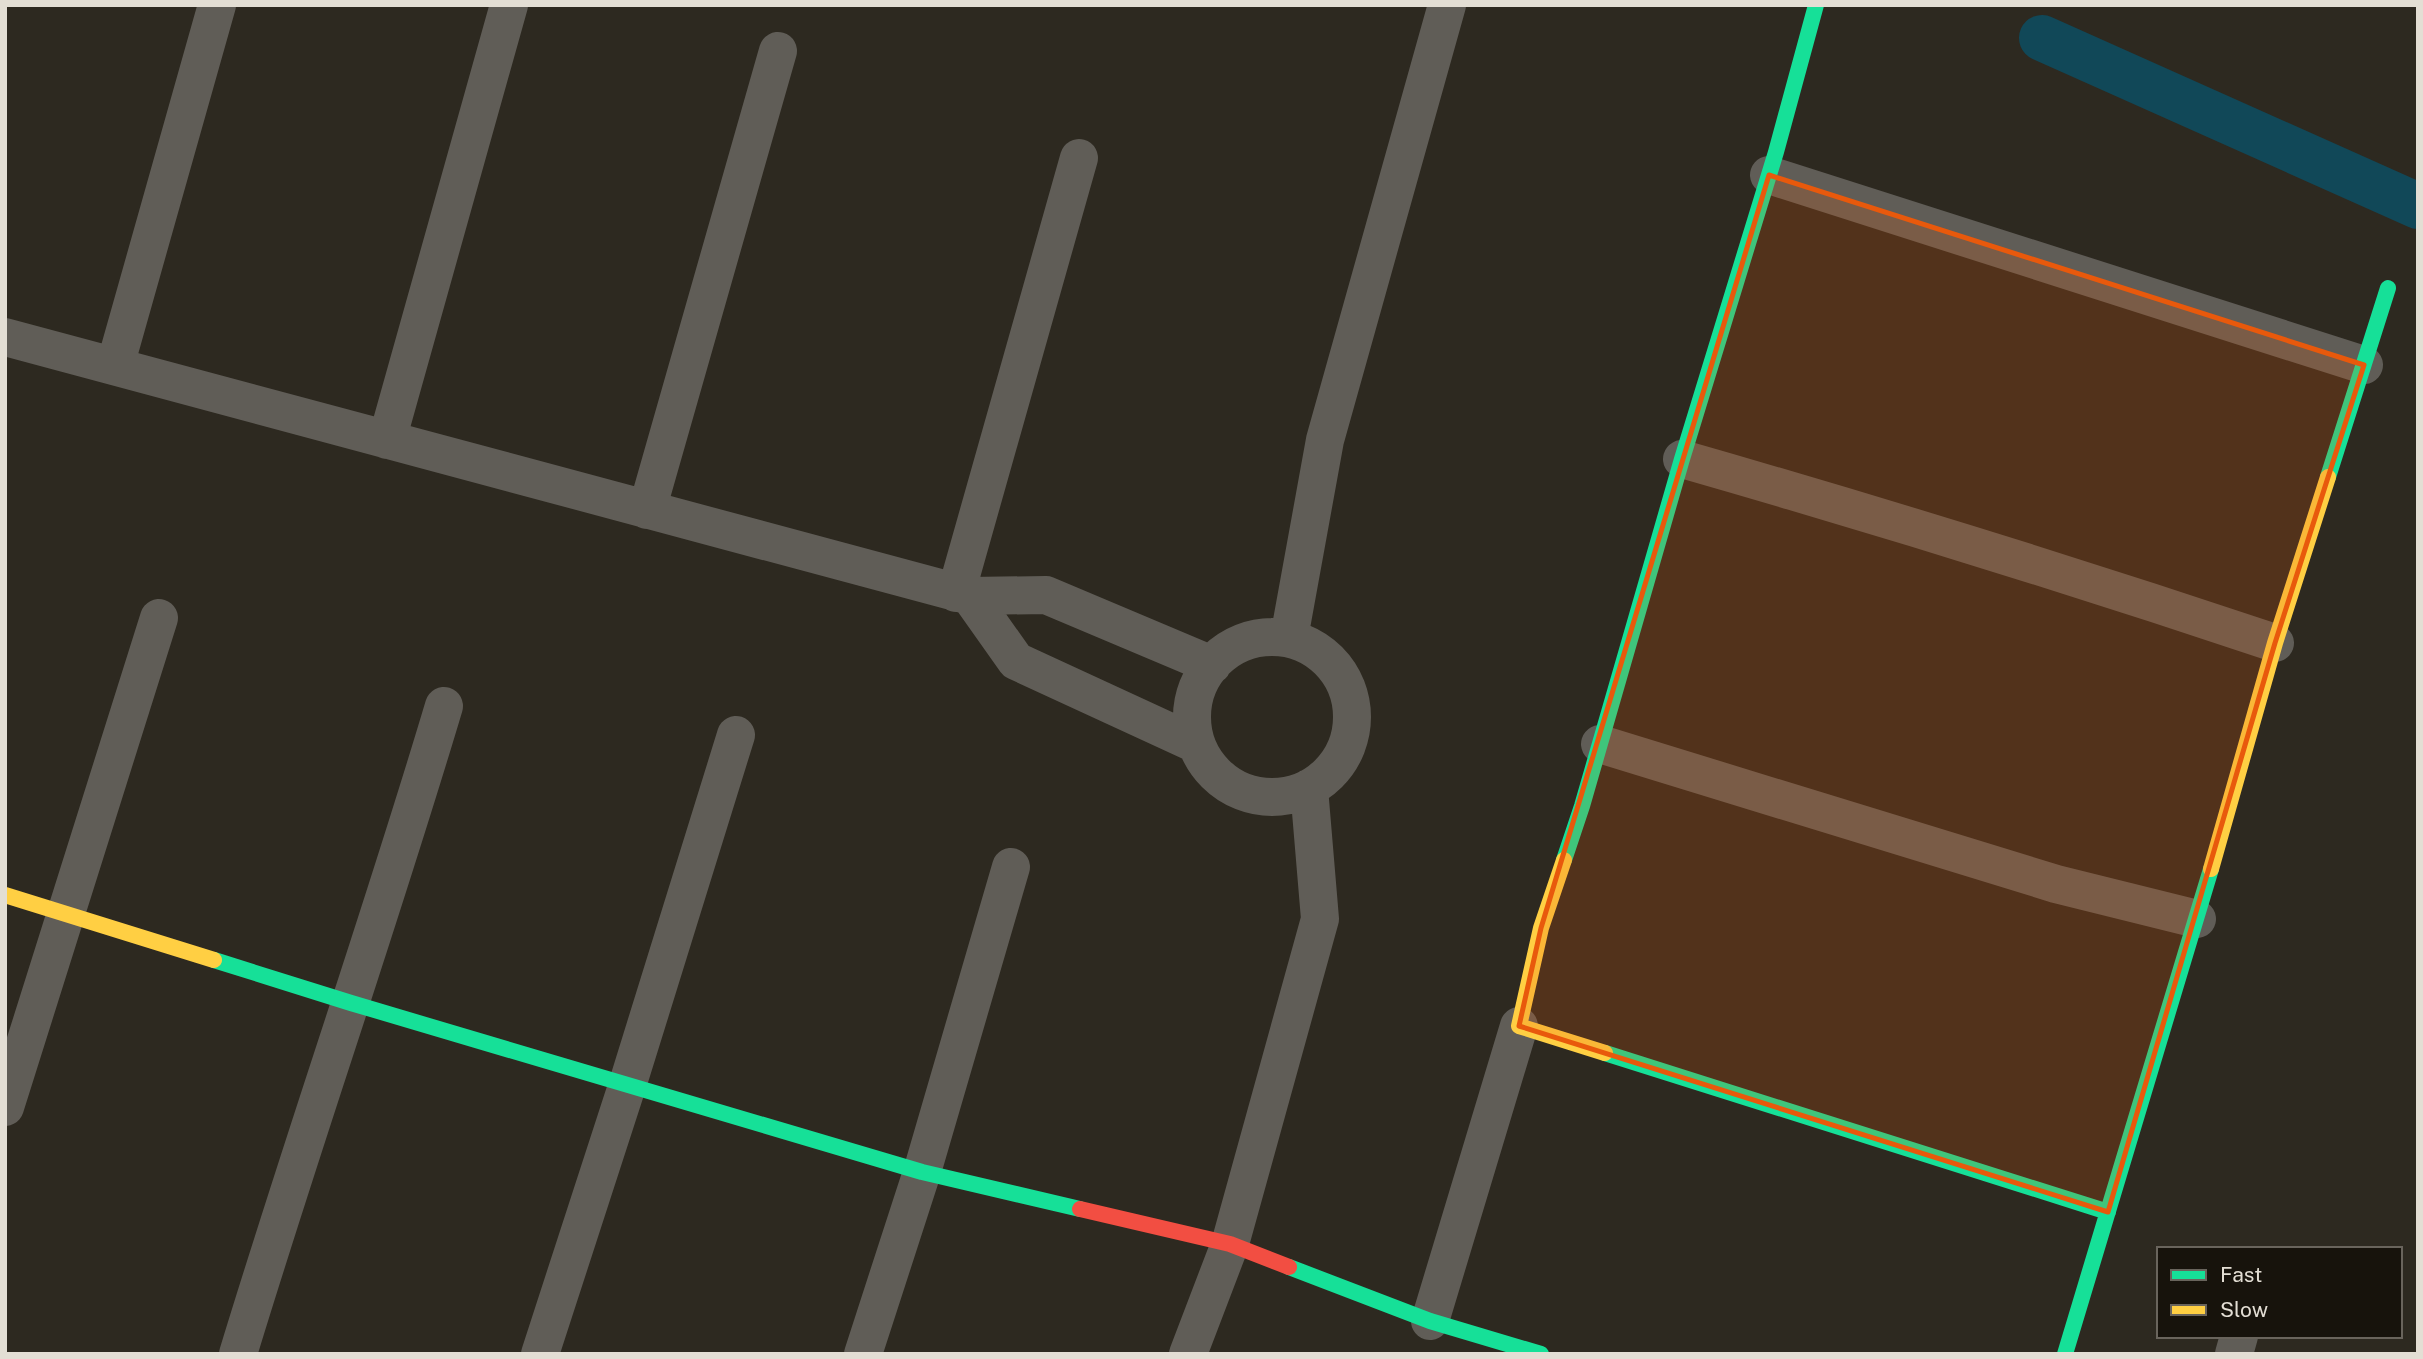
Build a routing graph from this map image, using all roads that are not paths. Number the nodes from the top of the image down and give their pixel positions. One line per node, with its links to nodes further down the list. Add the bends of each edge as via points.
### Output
1 (217, 5): 11 (street)
2 (509, 5): 12 (street)
3 (1447, 5): 17 (street, via 1325,440)
4 (1816, 5): 7 (street)
5 (778, 51): 14 (street)
6 (1079, 158): 15 (street)
7 (1769, 175): 10 (street); 13 (street)
8 (2388, 288): 10 (street)
9 (5, 337): 11 (street)
10 (2364, 365): 18 (street)
11 (115, 366): 12 (street)
12 (387, 440): 14 (street)
13 (1682, 459): 18 (street, via 1885,517); 23 (street)
14 (647, 510): 15 (street)
15 (963, 594): 19 (street, via 1046,595); 22 (street, via 1016,661)
16 (159, 618): 27 (street)
17 (1289, 638): 19 (street, via 1251,639 1226,651); 24 (street, via 1329,659 1345,682 1353,708 1351,736 1339,762)
18 (2275, 643): 28 (street)
19 (1212, 665): 22 (street, via 1195,694 1191,719)
20 (444, 706): 29 (street)
21 (736, 735): 31 (street)
22 (1196, 744): 24 (street, via 1208,766 1227,784 1250,794 1275,798)
23 (1600, 744): 28 (street, via 2056,884); 30 (street, via 1541,928)
24 (1309, 788): 35 (street, via 1320,919)
25 (1011, 867): 33 (street)
26 (5, 895): 27 (street)
27 (65, 913): 29 (street); 32 (street)
28 (2197, 919): 34 (street)
29 (351, 1003): 31 (street); 37 (street)
30 (1519, 1026): 34 (street); 36 (street)
31 (628, 1083): 33 (street); 38 (street)
32 (5, 1107)
33 (922, 1171): 35 (street); 39 (street)
34 (2108, 1212): 42 (street)
35 (1230, 1244): 36 (street); 40 (street)
36 (1430, 1321): 41 (street)
37 (238, 1354)
38 (540, 1354)
39 (863, 1354)
40 (1188, 1354)
41 (1541, 1354)
42 (2065, 1354)

